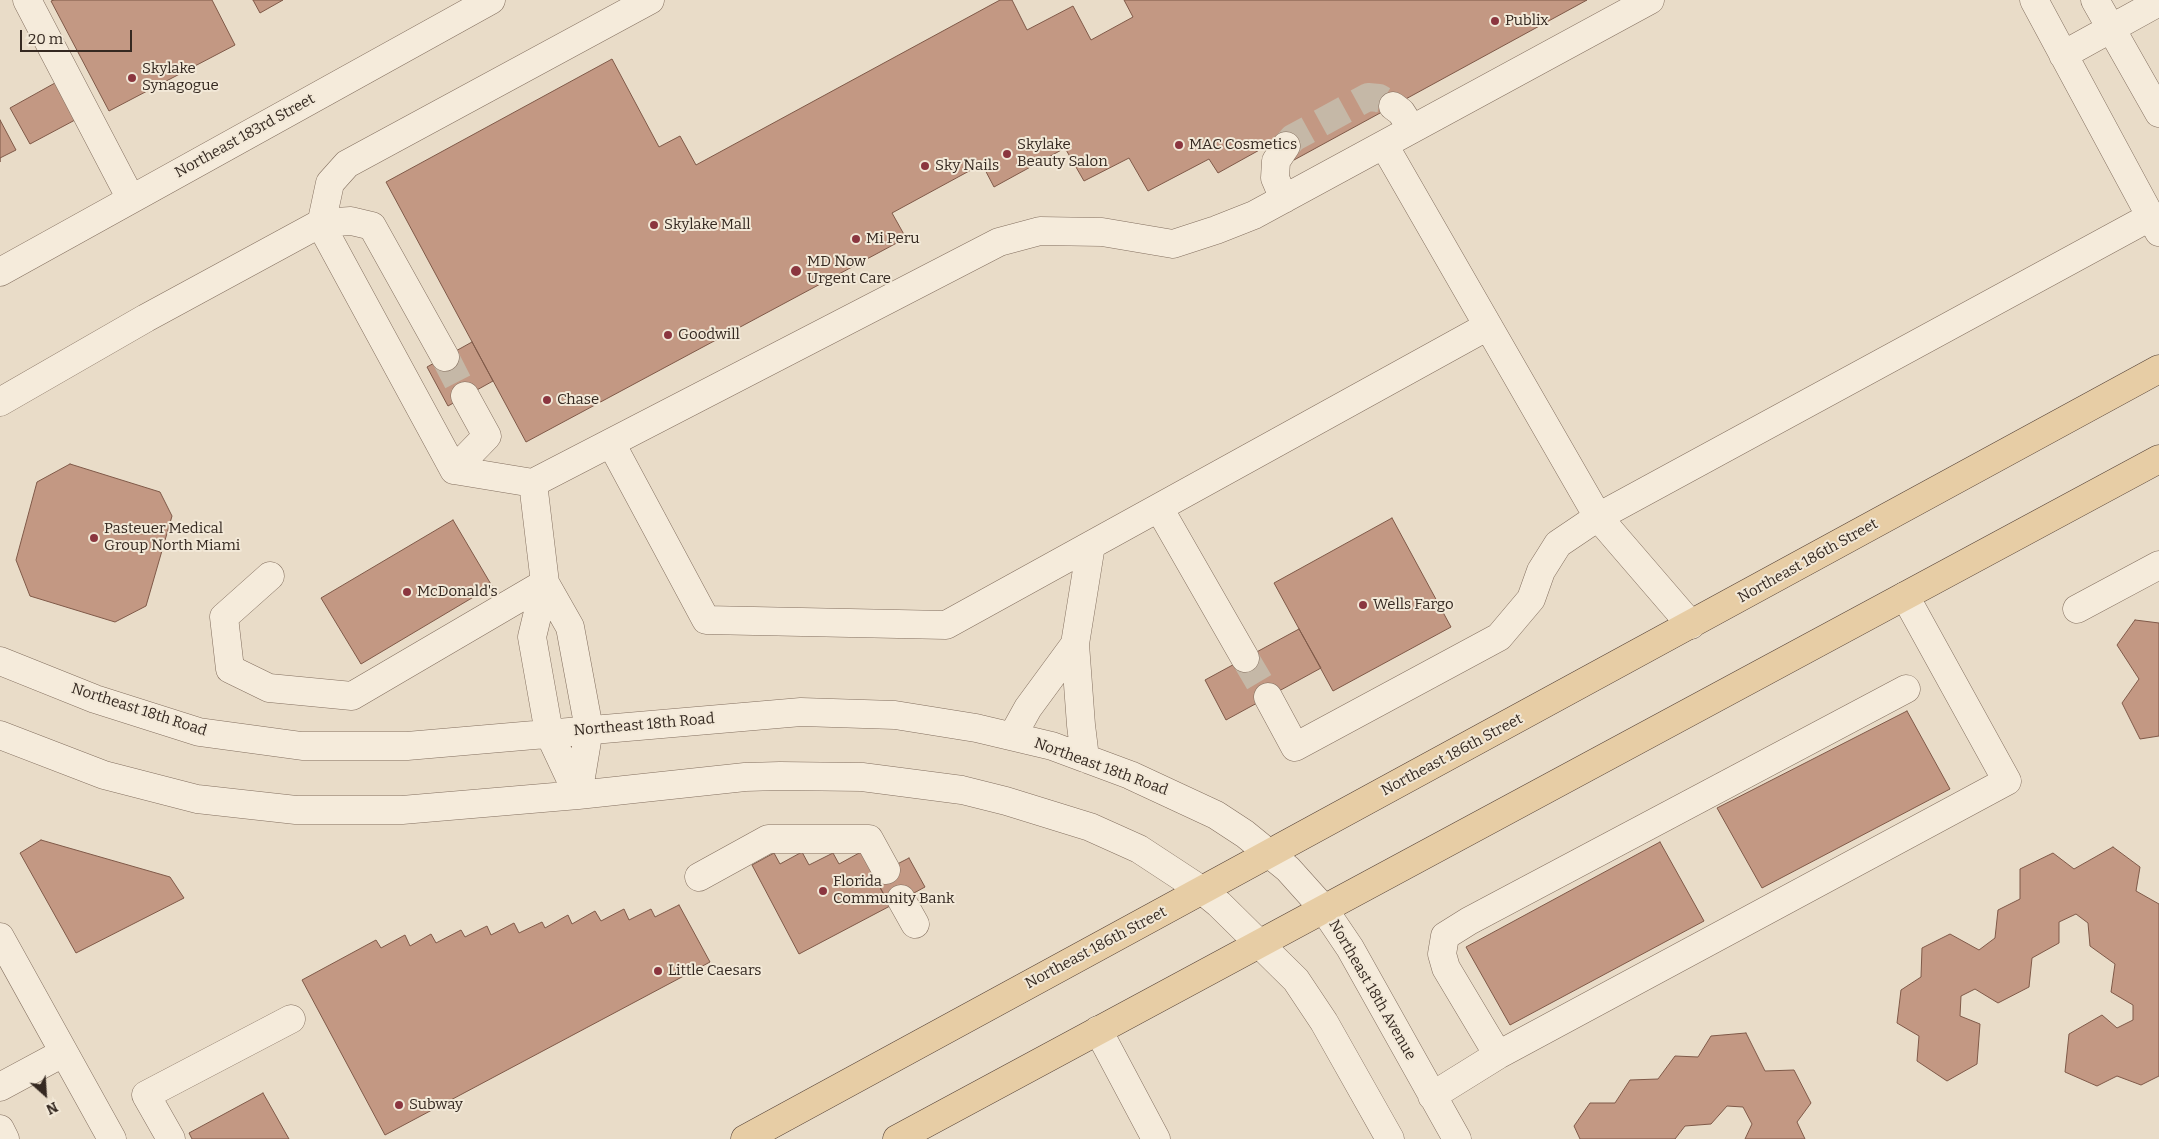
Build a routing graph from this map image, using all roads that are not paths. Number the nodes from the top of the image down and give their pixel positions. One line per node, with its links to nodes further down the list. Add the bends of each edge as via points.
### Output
1 (27, 0): 15 (street)
2 (491, 0): 15 (street, Northeast 183rd Street)
3 (650, 0): 17 (street, via 347,164 330,184)
4 (1650, 0): 12 (street)
5 (2034, 0): 9 (street)
6 (2095, 0): 8 (street)
7 (2159, 2): 8 (street)
8 (2111, 29): 9 (street); 11 (street)
9 (2063, 55): 18 (street)
10 (1393, 106): 12 (street)
11 (2159, 113)
12 (1412, 129): 13 (street)
13 (1384, 145): 16 (street); 20 (street)
14 (1286, 146): 16 (street, via 1276,161 1275,178)
15 (131, 199): 19 (street, Northeast 183rd Street)
16 (1284, 199): 25 (street, via 1254,215 1173,244 1102,232 1040,231 999,242)
17 (321, 223): 21 (street, via 350,220 372,226); 24 (street); 27 (street)
18 (2155, 225): 30 (street)
19 (0, 272)
20 (1488, 326): 29 (street); 30 (street)
21 (445, 357)
22 (2159, 369): 37 (main road, Northeast 186th Street)
23 (466, 396): 27 (street, via 487,436)
24 (0, 402)
25 (610, 443): 28 (street); 31 (street, via 706,620 946,625)
26 (2159, 459): 35 (main road)
27 (454, 470): 28 (street)
28 (533, 482): 34 (street)
29 (1159, 508): 31 (street); 39 (street)
30 (1598, 517): 37 (street); 42 (street, via 1558,544 1541,571 1531,599 1499,637 1295,747)
31 (1091, 545): 38 (street)
32 (2159, 565): 36 (street)
33 (270, 576): 34 (street, via 224,617 230,669 269,688 352,696)
34 (545, 583): 43 (street, via 570,627); 44 (street, via 532,637)
35 (1905, 596): 54 (main road); 61 (street, via 2007,781)
36 (2077, 608)
37 (1691, 625): 49 (main road, Northeast 186th Street)
38 (1075, 644): 46 (street, via 1028,708); 47 (street)
39 (1245, 658)
40 (0, 661): 44 (street, Northeast 18th Road, via 95,699 199,732 292,745 407,746)
41 (1906, 690): 61 (street, via 1445,936 1442,954 1446,968)
42 (1268, 697)
43 (589, 729): 44 (street, Northeast 18th Road); 46 (street, Northeast 18th Road, via 753,715 853,712 922,718); 48 (street)
44 (549, 733): 48 (street)
45 (0, 735): 48 (street, via 104,775 197,799 296,810 402,810)
46 (1013, 736): 47 (street, Northeast 18th Road)
47 (1085, 758): 49 (street, Northeast 18th Road, via 1130,774 1216,816)
48 (578, 796): 52 (street, via 712,780 780,776 862,777 962,790 1090,827 1139,849)
49 (1271, 854): 52 (main road, Northeast 186th Street); 54 (street, Northeast 18th Avenue)
50 (886, 870): 51 (street, via 869,839 768,838)
51 (699, 877)
52 (1203, 891): 57 (street); 68 (main road, Northeast 186th Street)
53 (902, 899): 55 (street)
54 (1323, 908): 57 (main road); 63 (street, Northeast 18th Avenue, via 1350,948)
55 (915, 924)
56 (0, 937): 60 (street)
57 (1260, 943): 59 (main road); 71 (street, via 1296,980 1309,999)
58 (291, 1018): 67 (street, via 146,1095)
59 (1098, 1030): 69 (main road); 70 (street)
60 (63, 1053): 62 (street); 66 (street)
61 (1498, 1055): 63 (street)
62 (0, 1087)
63 (1432, 1096): 72 (street, Northeast 18th Avenue)
64 (0, 1129): 65 (street)
65 (5, 1139)
66 (112, 1139)
67 (170, 1139)
68 (744, 1139)
69 (897, 1139)
70 (1156, 1139)
71 (1390, 1139)
72 (1457, 1139)

